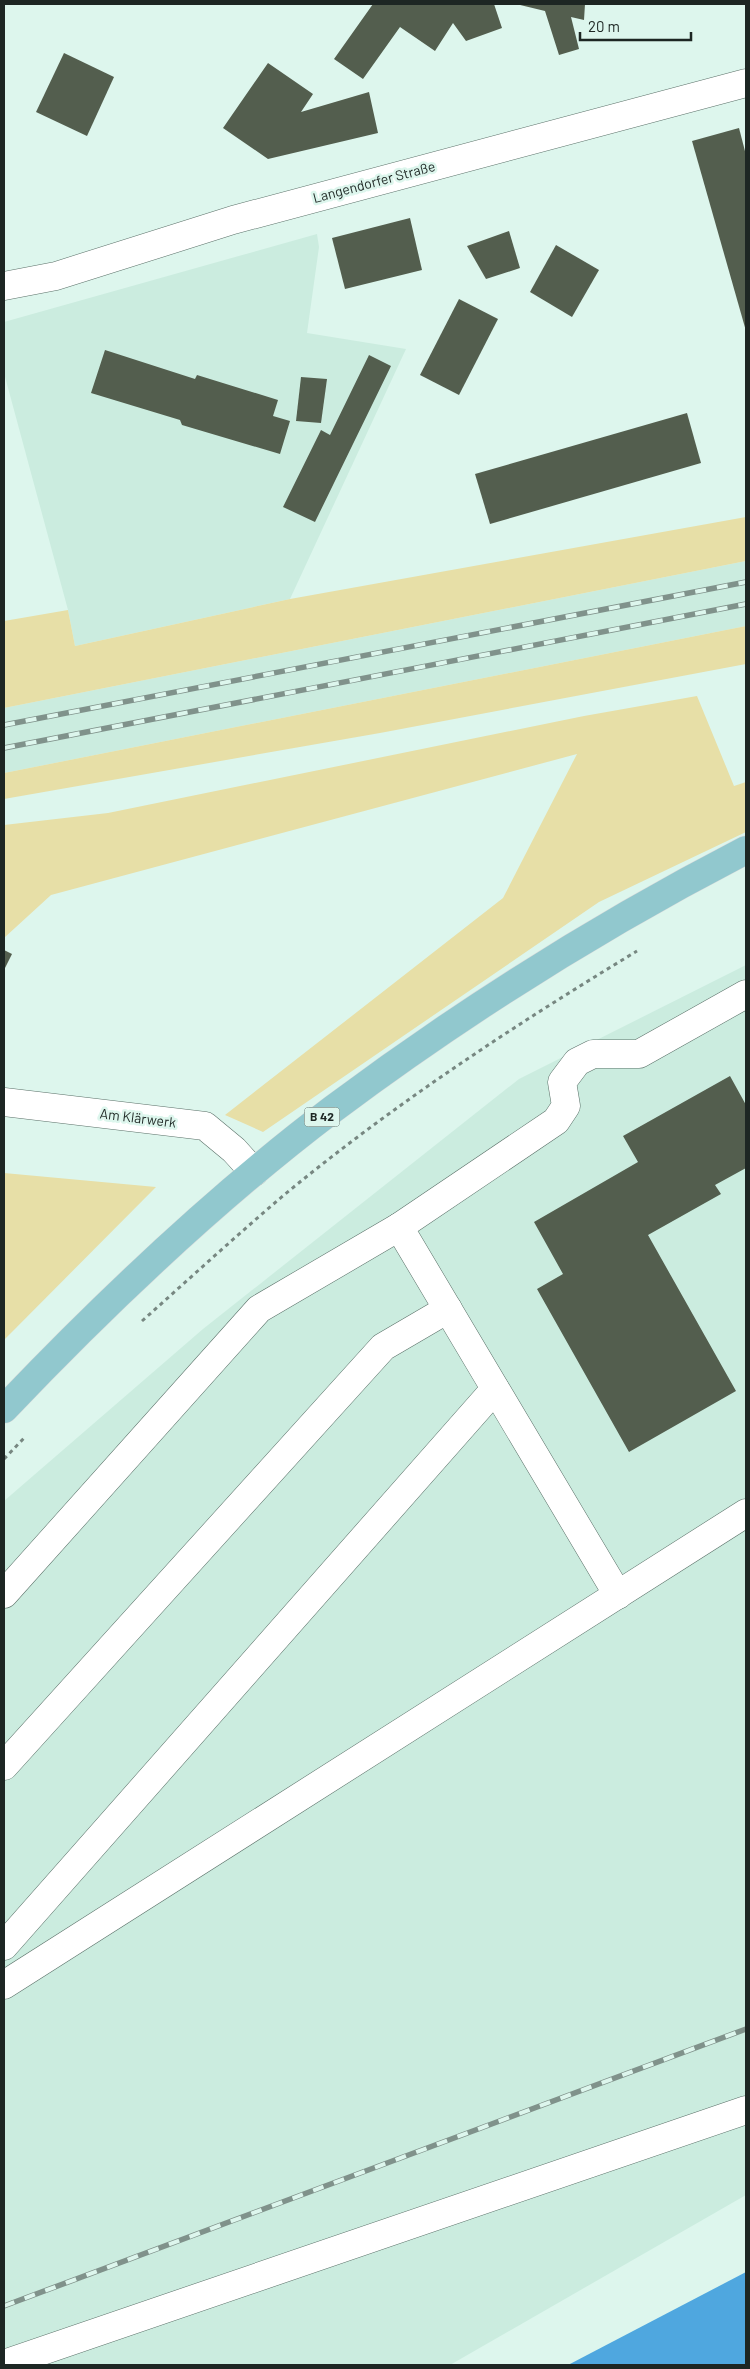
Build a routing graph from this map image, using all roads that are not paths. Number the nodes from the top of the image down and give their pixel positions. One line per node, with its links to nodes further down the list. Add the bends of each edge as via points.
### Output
1 (746, 83): 2 (street, Langendorfer Straße, via 233,220 56,276)
2 (4, 286)
3 (746, 850): 6 (main road, B 42, via 596,932 494,995 332,1110)
4 (746, 994): 7 (street, via 639,1054 593,1054 576,1062 562,1082 566,1106 556,1121)
5 (4, 1102): 6 (street, Am Klärwerk, via 205,1126)
6 (254, 1172): 10 (main road, B 42, via 107,1304)
7 (399, 1227): 8 (street); 12 (street, via 259,1309)
8 (448, 1309): 9 (street); 14 (street, via 383,1347)
9 (495, 1389): 13 (street); 15 (street)
10 (4, 1409)
11 (746, 1513): 13 (street)
12 (4, 1594)
13 (618, 1594): 16 (street)
14 (4, 1766)
15 (4, 1946)
16 (4, 1985)
17 (746, 2110): 18 (street)
18 (4, 2364)

